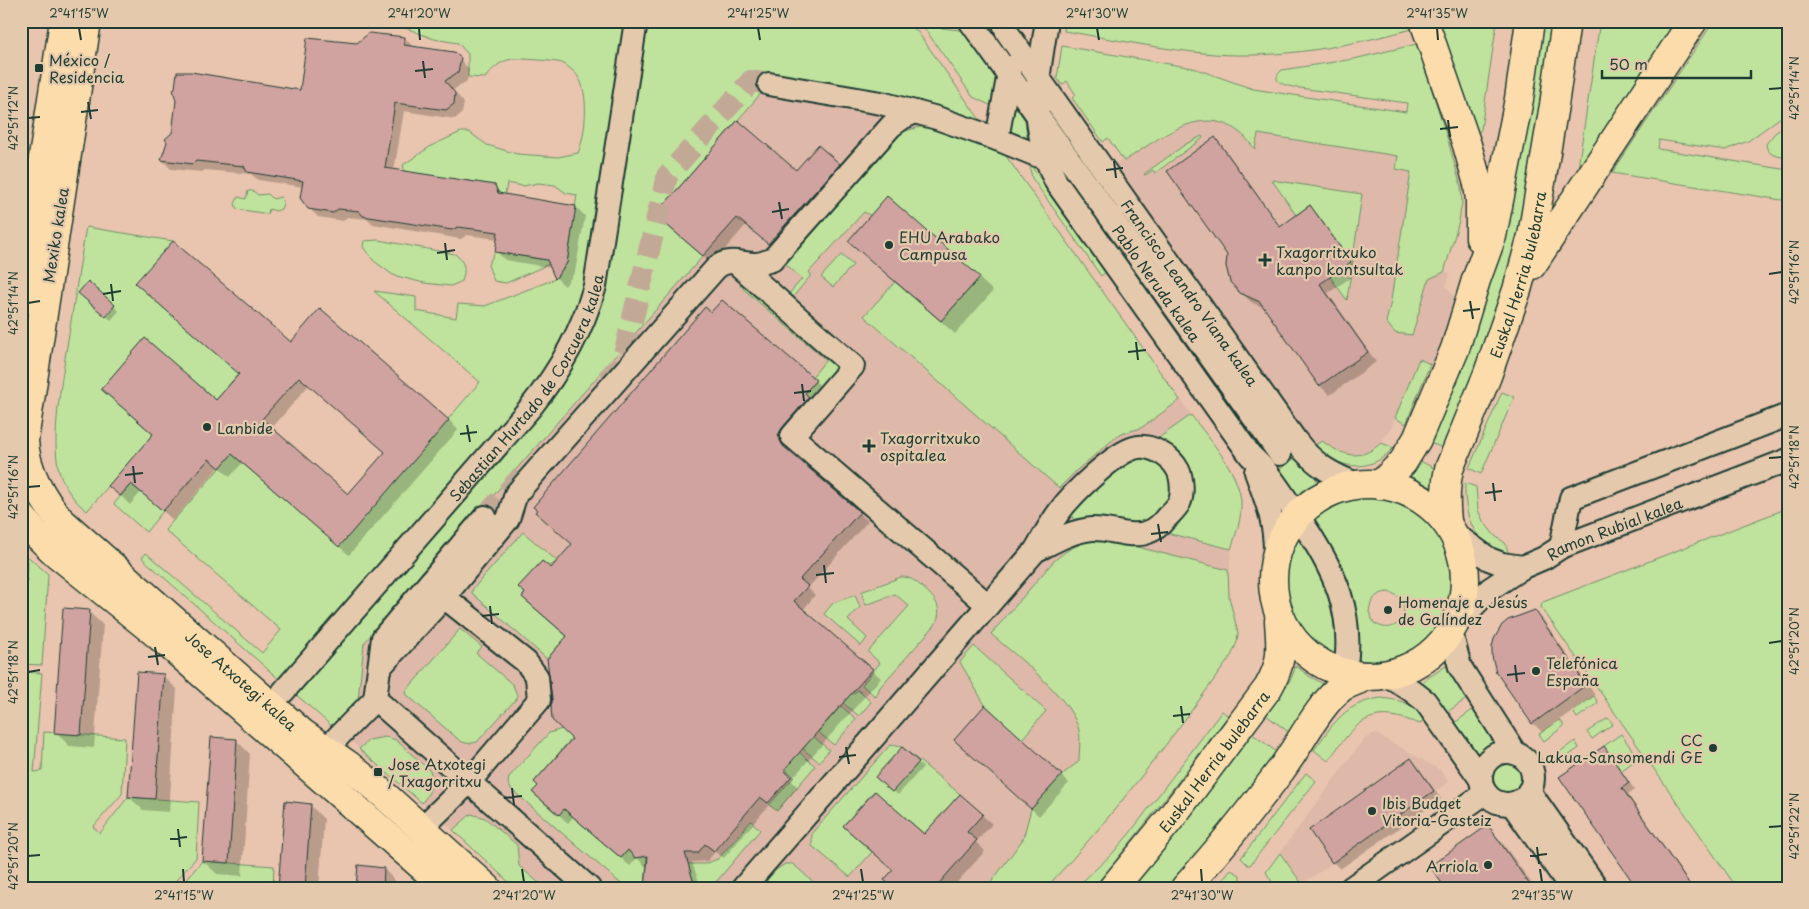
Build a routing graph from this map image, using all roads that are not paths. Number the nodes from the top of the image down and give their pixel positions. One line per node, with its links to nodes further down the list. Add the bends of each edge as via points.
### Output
1 (64, 21): 22 (main road, Mexiko kalea)
2 (87, 21): 24 (main road, Mexiko kalea)
3 (636, 21): 43 (street, Sebastian Hurtado de Corcuera kalea, via 595,286 576,339 548,386 530,408)
4 (970, 21): 12 (street, Pablo Neruda kalea)
5 (1003, 21): 11 (street, Francisco Leandro Viana kalea)
6 (1047, 21): 13 (street)
7 (1424, 21): 20 (main road, via 1478,184 1481,219)
8 (1530, 21): 20 (main road, via 1520,99 1505,175 1492,236)
9 (1566, 21): 21 (main road, Euskal Herria bulebarra, via 1541,189)
10 (1693, 21): 21 (main road)
11 (1014, 43): 12 (street); 13 (street, Francisco Leandro Viana kalea)
12 (1009, 74): 16 (street, Pablo Neruda kalea); 17 (street)
13 (1038, 77): 16 (street, Pablo Neruda kalea); 28 (street, Francisco Leandro Viana kalea, via 1296,442 1319,466 1334,475)
14 (769, 84): 15 (street)
15 (915, 112): 17 (street); 19 (street, via 891,126 772,260 758,264)
16 (1036, 112): 18 (street, Pablo Neruda kalea); 25 (street, Pablo Neruda kalea)
17 (997, 139): 18 (street)
18 (1046, 159): 26 (street, Pablo Neruda kalea, via 1056,182)
19 (735, 262): 37 (street, via 722,262 716,268 516,494 508,519); 38 (street, via 853,366 792,436)
20 (1476, 280): 28 (main road, via 1455,349 1417,439 1404,462)
21 (1517, 290): 32 (main road, Euskal Herria bulebarra, via 1449,469 1445,503)
22 (21, 301)
23 (1788, 415): 33 (street, via 1571,498)
24 (23, 454): 45 (main road, Jose Atxotegi kalea, via 39,490 61,521 302,734)
25 (1280, 454)
26 (1250, 455): 29 (street, via 1268,473); 35 (street, via 1274,524)
27 (1788, 460): 33 (street, Ramon Rubial kalea)
28 (1370, 485): 29 (main road, Euskal Herria bulebarra, via 1327,492 1309,502); 32 (main road, via 1403,491 1416,497)
29 (1297, 515): 35 (main road, Euskal Herria bulebarra); 42 (street, via 1325,556 1335,579)
30 (485, 517): 41 (street, via 384,638)
31 (23, 519): 51 (main road, Jose Atxotegi kalea, via 56,553 158,635)
32 (1452, 528): 36 (street, via 1489,558); 40 (main road, Euskal Herria bulebarra, via 1464,564 1465,578 1464,596)
33 (1561, 547): 36 (street, Ramon Rubial kalea)
34 (1035, 551): 34 (street, via 1069,534 1091,529 1130,534 1148,532 1162,523 1180,502 1182,487 1178,470 1158,451 1147,446 1116,457 1059,511); 38 (street)
35 (1275, 551): 39 (main road, Euskal Herria bulebarra, via 1271,586)
36 (1523, 567): 40 (street, Ramon Rubial kalea, via 1490,589)
37 (444, 597): 41 (street); 47 (street, via 526,662 537,677 539,700)
38 (988, 605): 54 (street)
39 (1278, 621): 42 (main road, via 1315,658); 55 (main road, Euskal Herria bulebarra, via 1281,658 1268,688)
40 (1453, 628): 42 (main road, via 1439,647 1423,660 1406,669); 46 (street, via 1460,667)
41 (380, 667): 44 (street)
42 (1360, 678): 48 (street, via 1411,690 1424,701); 56 (main road, via 1322,709 1283,768)
43 (283, 692)
44 (375, 699): 45 (street); 47 (street)
45 (325, 750): 50 (main road, Jose Atxotegi kalea, via 348,765)
46 (1515, 753): 48 (street, via 1491,756 1483,766); 49 (street, via 1532,769 1532,784)
47 (469, 782): 50 (street); 53 (street)
48 (1483, 786): 49 (street, via 1497,803); 57 (street)
49 (1521, 798): 58 (street); 59 (street)
50 (422, 828): 52 (main road, Jose Atxotegi kalea)
51 (447, 888)
52 (487, 888)
53 (589, 888)
54 (743, 888)
55 (1113, 888)
56 (1185, 888)
57 (1351, 888)
58 (1571, 888)
59 (1596, 888)

